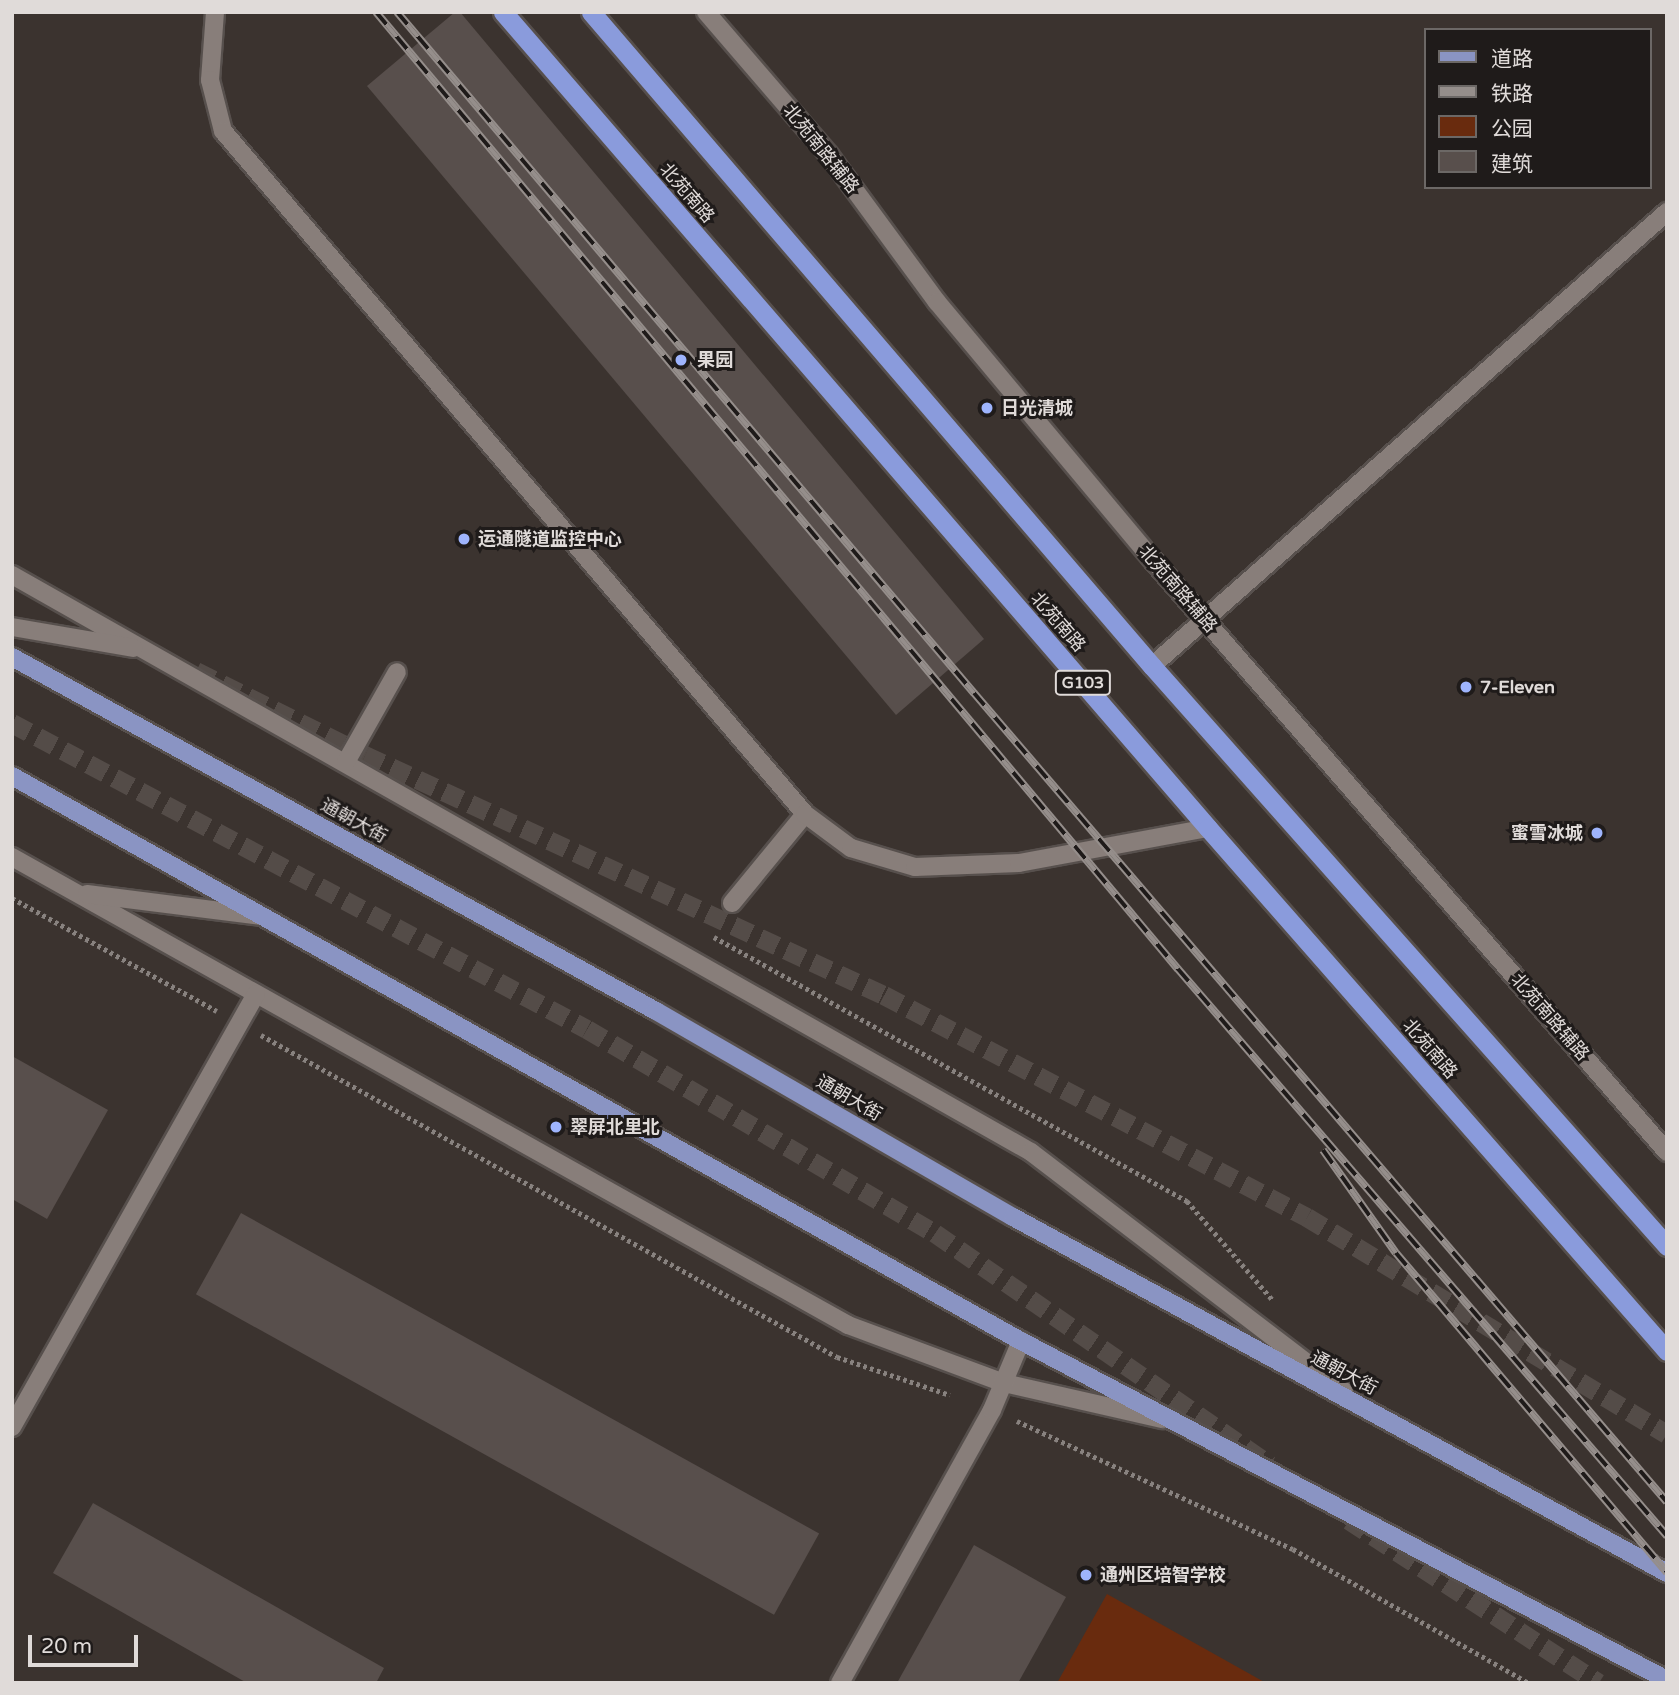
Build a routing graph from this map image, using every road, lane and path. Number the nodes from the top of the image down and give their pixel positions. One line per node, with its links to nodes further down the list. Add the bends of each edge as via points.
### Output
1 (215, 12): 15 (street, via 210,80 223,131)
2 (503, 12): 16 (highway, 北苑南路 / G103)
3 (591, 12): 11 (highway)
4 (706, 12): 7 (street, 北苑南路辅路, via 830,155 937,302)
5 (1667, 212): 7 (street)
6 (12, 575): 9 (street)
7 (1205, 620): 11 (street); 22 (street, 北苑南路辅路)
8 (12, 626): 9 (street)
9 (147, 650): 13 (street)
10 (12, 657): 27 (main road, 通朝大街, via 656,1011 1025,1224)
11 (1152, 666): 23 (highway)
12 (397, 672): 13 (street)
13 (346, 762): 27 (street, via 1031,1152)
14 (12, 776): 20 (main road)
15 (806, 814): 16 (street, via 851,848 915,867 1019,863); 19 (street)
16 (1208, 828): 25 (highway, 北苑南路 / G103)
17 (12, 857): 18 (street)
18 (77, 893): 20 (street); 21 (street)
19 (732, 903)
20 (266, 917): 24 (main road)
21 (256, 993): 26 (street, via 848,1325); 29 (street)
22 (1667, 1152)
23 (1667, 1245)
24 (1021, 1341): 26 (street); 28 (main road)
25 (1667, 1351)
26 (1004, 1383): 28 (street); 32 (street)
27 (1369, 1410): 30 (main road, 通朝大街)
28 (1175, 1422): 31 (main road)
29 (12, 1427)
30 (1667, 1573)
31 (1667, 1680)
32 (840, 1683)

